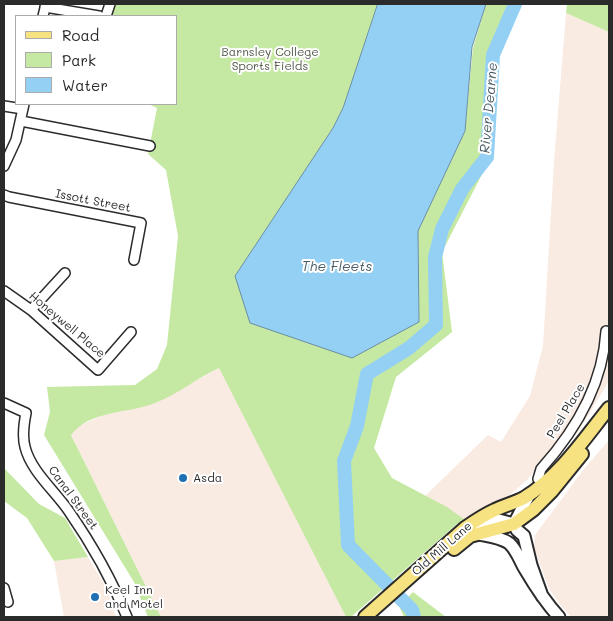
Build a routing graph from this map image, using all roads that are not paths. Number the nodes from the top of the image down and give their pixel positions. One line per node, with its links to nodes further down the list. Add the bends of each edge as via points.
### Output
1 (46, 5): 2 (street)
2 (94, 15)
3 (4, 106): 4 (street)
4 (24, 106): 5 (street)
5 (21, 121): 6 (street); 7 (street)
6 (145, 143)
7 (4, 166)
8 (4, 195): 9 (street, Issott Street, via 141,223)
9 (134, 260)
10 (65, 273): 12 (street)
11 (4, 291): 12 (street, Honeywell Place)
12 (31, 310): 14 (street, Honeywell Place, via 98,370)
13 (606, 331): 18 (street, Peel Place, via 605,353 595,385 564,440 540,469 538,479)
14 (131, 332)
15 (4, 403): 29 (street, Canal Street, via 26,413 23,434 29,457 88,541)
16 (609, 408): 18 (main road, Old Mill Lane)
17 (609, 422): 18 (main road, Old Mill Lane)
18 (548, 487): 19 (main road, Old Mill Lane); 20 (main road, Old Mill Lane, via 533,510)
19 (529, 494): 20 (street); 21 (main road, Old Mill Lane)
20 (516, 527): 21 (street, via 499,520); 22 (main road, Old Mill Lane); 23 (street); 26 (street, via 524,536)
21 (465, 528): 24 (main road, Old Mill Lane)
22 (478, 534): 23 (street, via 498,538); 24 (main road, Old Mill Lane, via 462,541)
23 (516, 551): 26 (street)
24 (405, 586): 27 (main road, Old Mill Lane)
25 (4, 588): 28 (street)
26 (542, 596): 32 (street)
27 (393, 598): 30 (main road, Old Mill Lane); 31 (main road, Old Mill Lane)
28 (8, 602)
29 (127, 617)
30 (366, 617)
31 (377, 617)
32 (559, 617)

